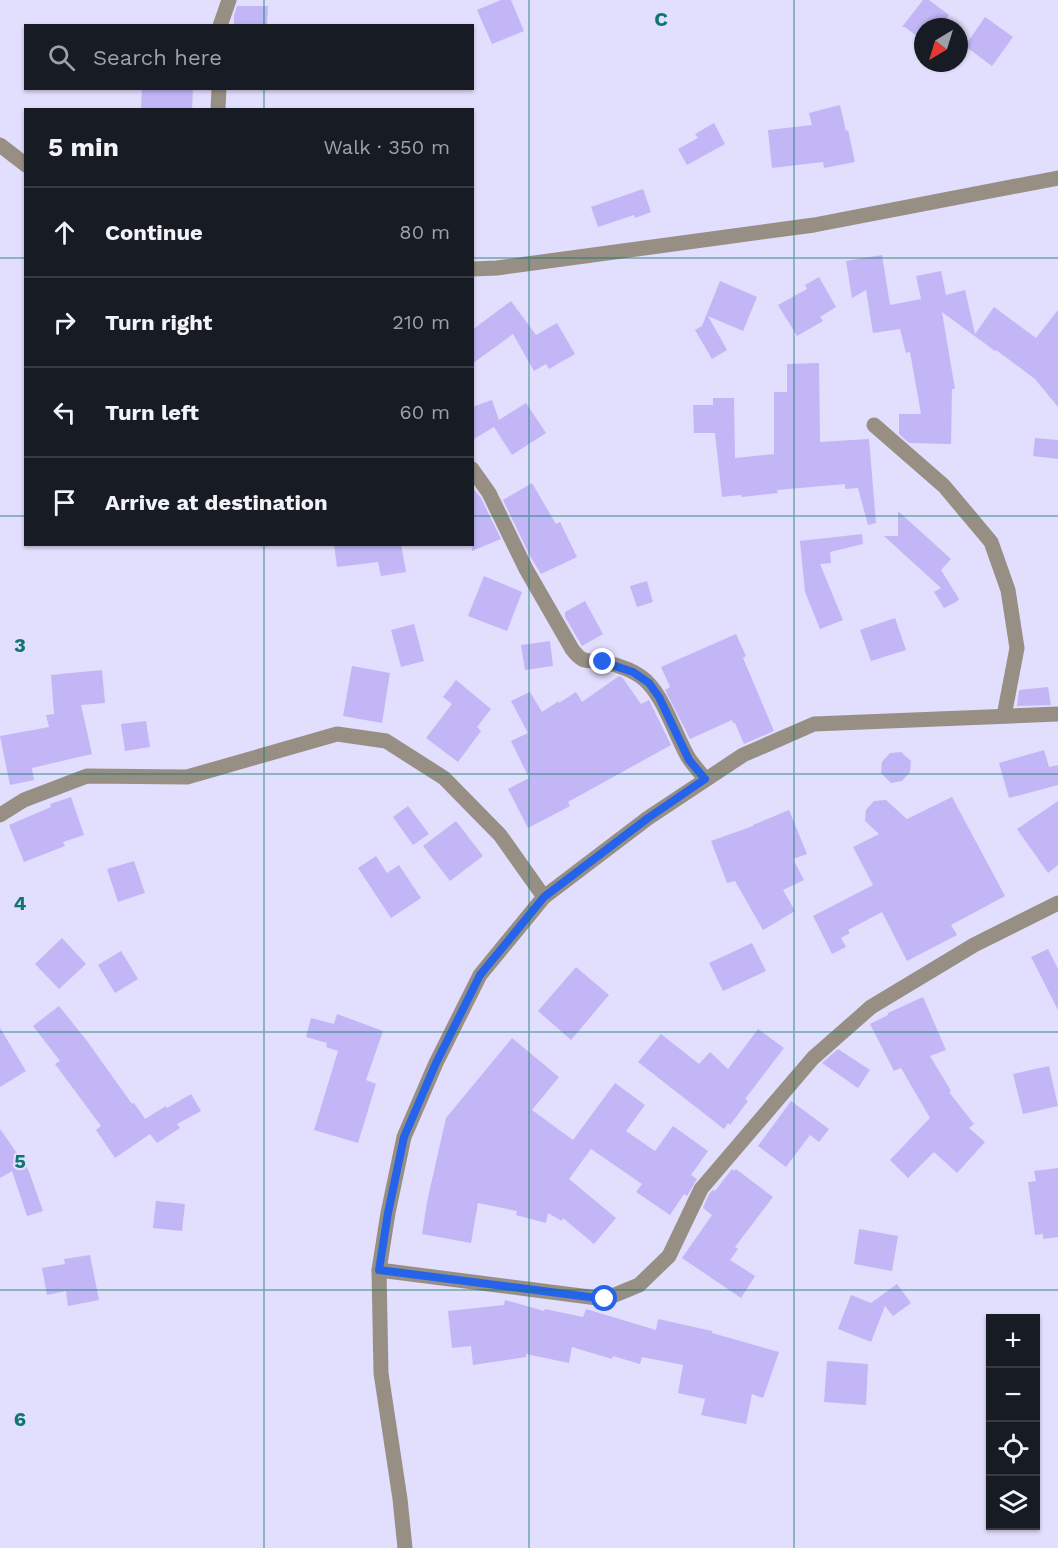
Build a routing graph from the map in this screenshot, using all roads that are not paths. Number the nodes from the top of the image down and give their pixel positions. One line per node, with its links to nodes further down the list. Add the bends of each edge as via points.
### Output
1 (229, 0): 2 (street)
2 (221, 24)
3 (219, 90): 4 (street)
4 (218, 108)
5 (0, 145): 6 (street)
6 (24, 163)
7 (1058, 178): 8 (street, via 814,225)
8 (474, 269)
9 (874, 425): 12 (street, via 944,486 991,542 1008,590 1017,648)
10 (474, 472): 13 (street, via 572,649 579,658 633,672 649,683 689,760)
11 (1058, 714): 12 (street)
12 (1004, 716): 13 (street, via 814,724 743,755)
13 (705, 779): 15 (street)
14 (0, 815): 15 (street, via 87,776 187,777 337,735 386,741 444,778 500,834)
15 (544, 897): 17 (street, via 480,975 436,1063 404,1137)
16 (1058, 903): 17 (street, via 974,945 871,1006 813,1058 701,1189 669,1256 639,1285 605,1299)
17 (379, 1270): 18 (street, via 381,1373)
18 (405, 1548)

